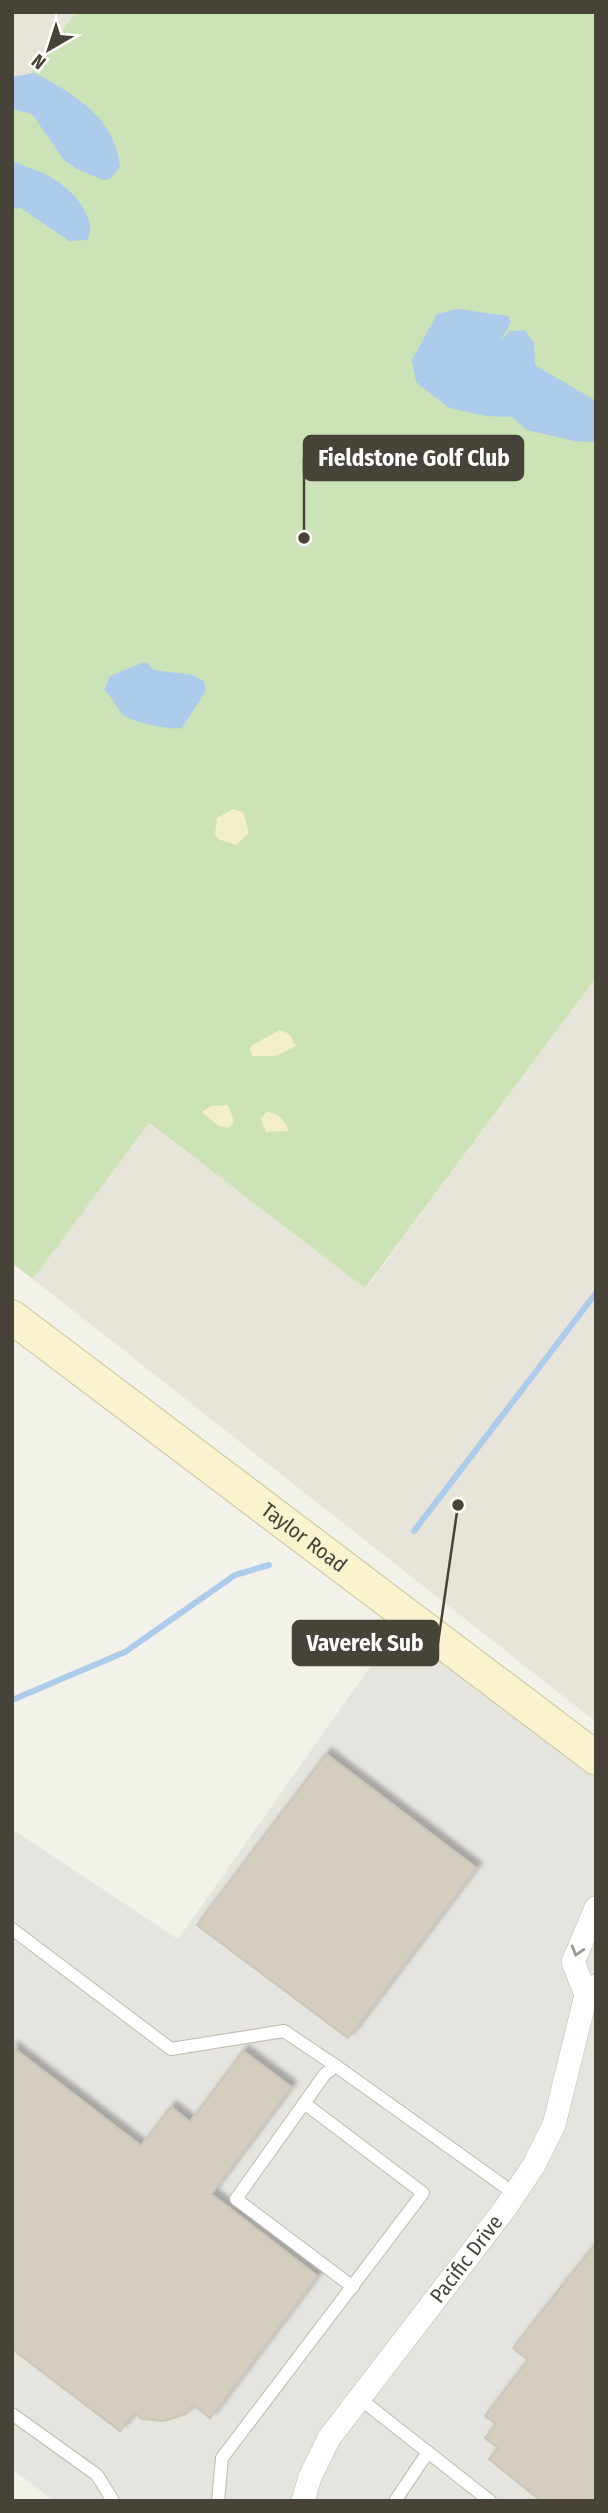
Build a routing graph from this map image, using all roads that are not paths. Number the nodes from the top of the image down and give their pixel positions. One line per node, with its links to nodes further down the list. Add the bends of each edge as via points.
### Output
1 (12, 1317): 2 (street, Taylor Road)
2 (596, 1758)
3 (596, 1908): 5 (street, Pacific Drive, one-way to 5, via 573,1962)
4 (12, 1929): 6 (lane, via 171,2049 284,2031)
5 (592, 1992): 8 (street, Pacific Drive, via 554,2125)
6 (336, 2066): 7 (lane); 8 (lane)
7 (304, 2103): 9 (lane, via 236,2199); 9 (lane, via 424,2193)
8 (515, 2194): 10 (street, Pacific Drive)
9 (353, 2287): 14 (lane, via 222,2458)
10 (359, 2398): 12 (lane); 15 (street, Pacific Drive, via 329,2438)
11 (12, 2414): 13 (lane, via 97,2475)
12 (428, 2452): 16 (lane); 17 (lane)
13 (113, 2501)
14 (218, 2501)
15 (303, 2501)
16 (395, 2501)
17 (490, 2501)

